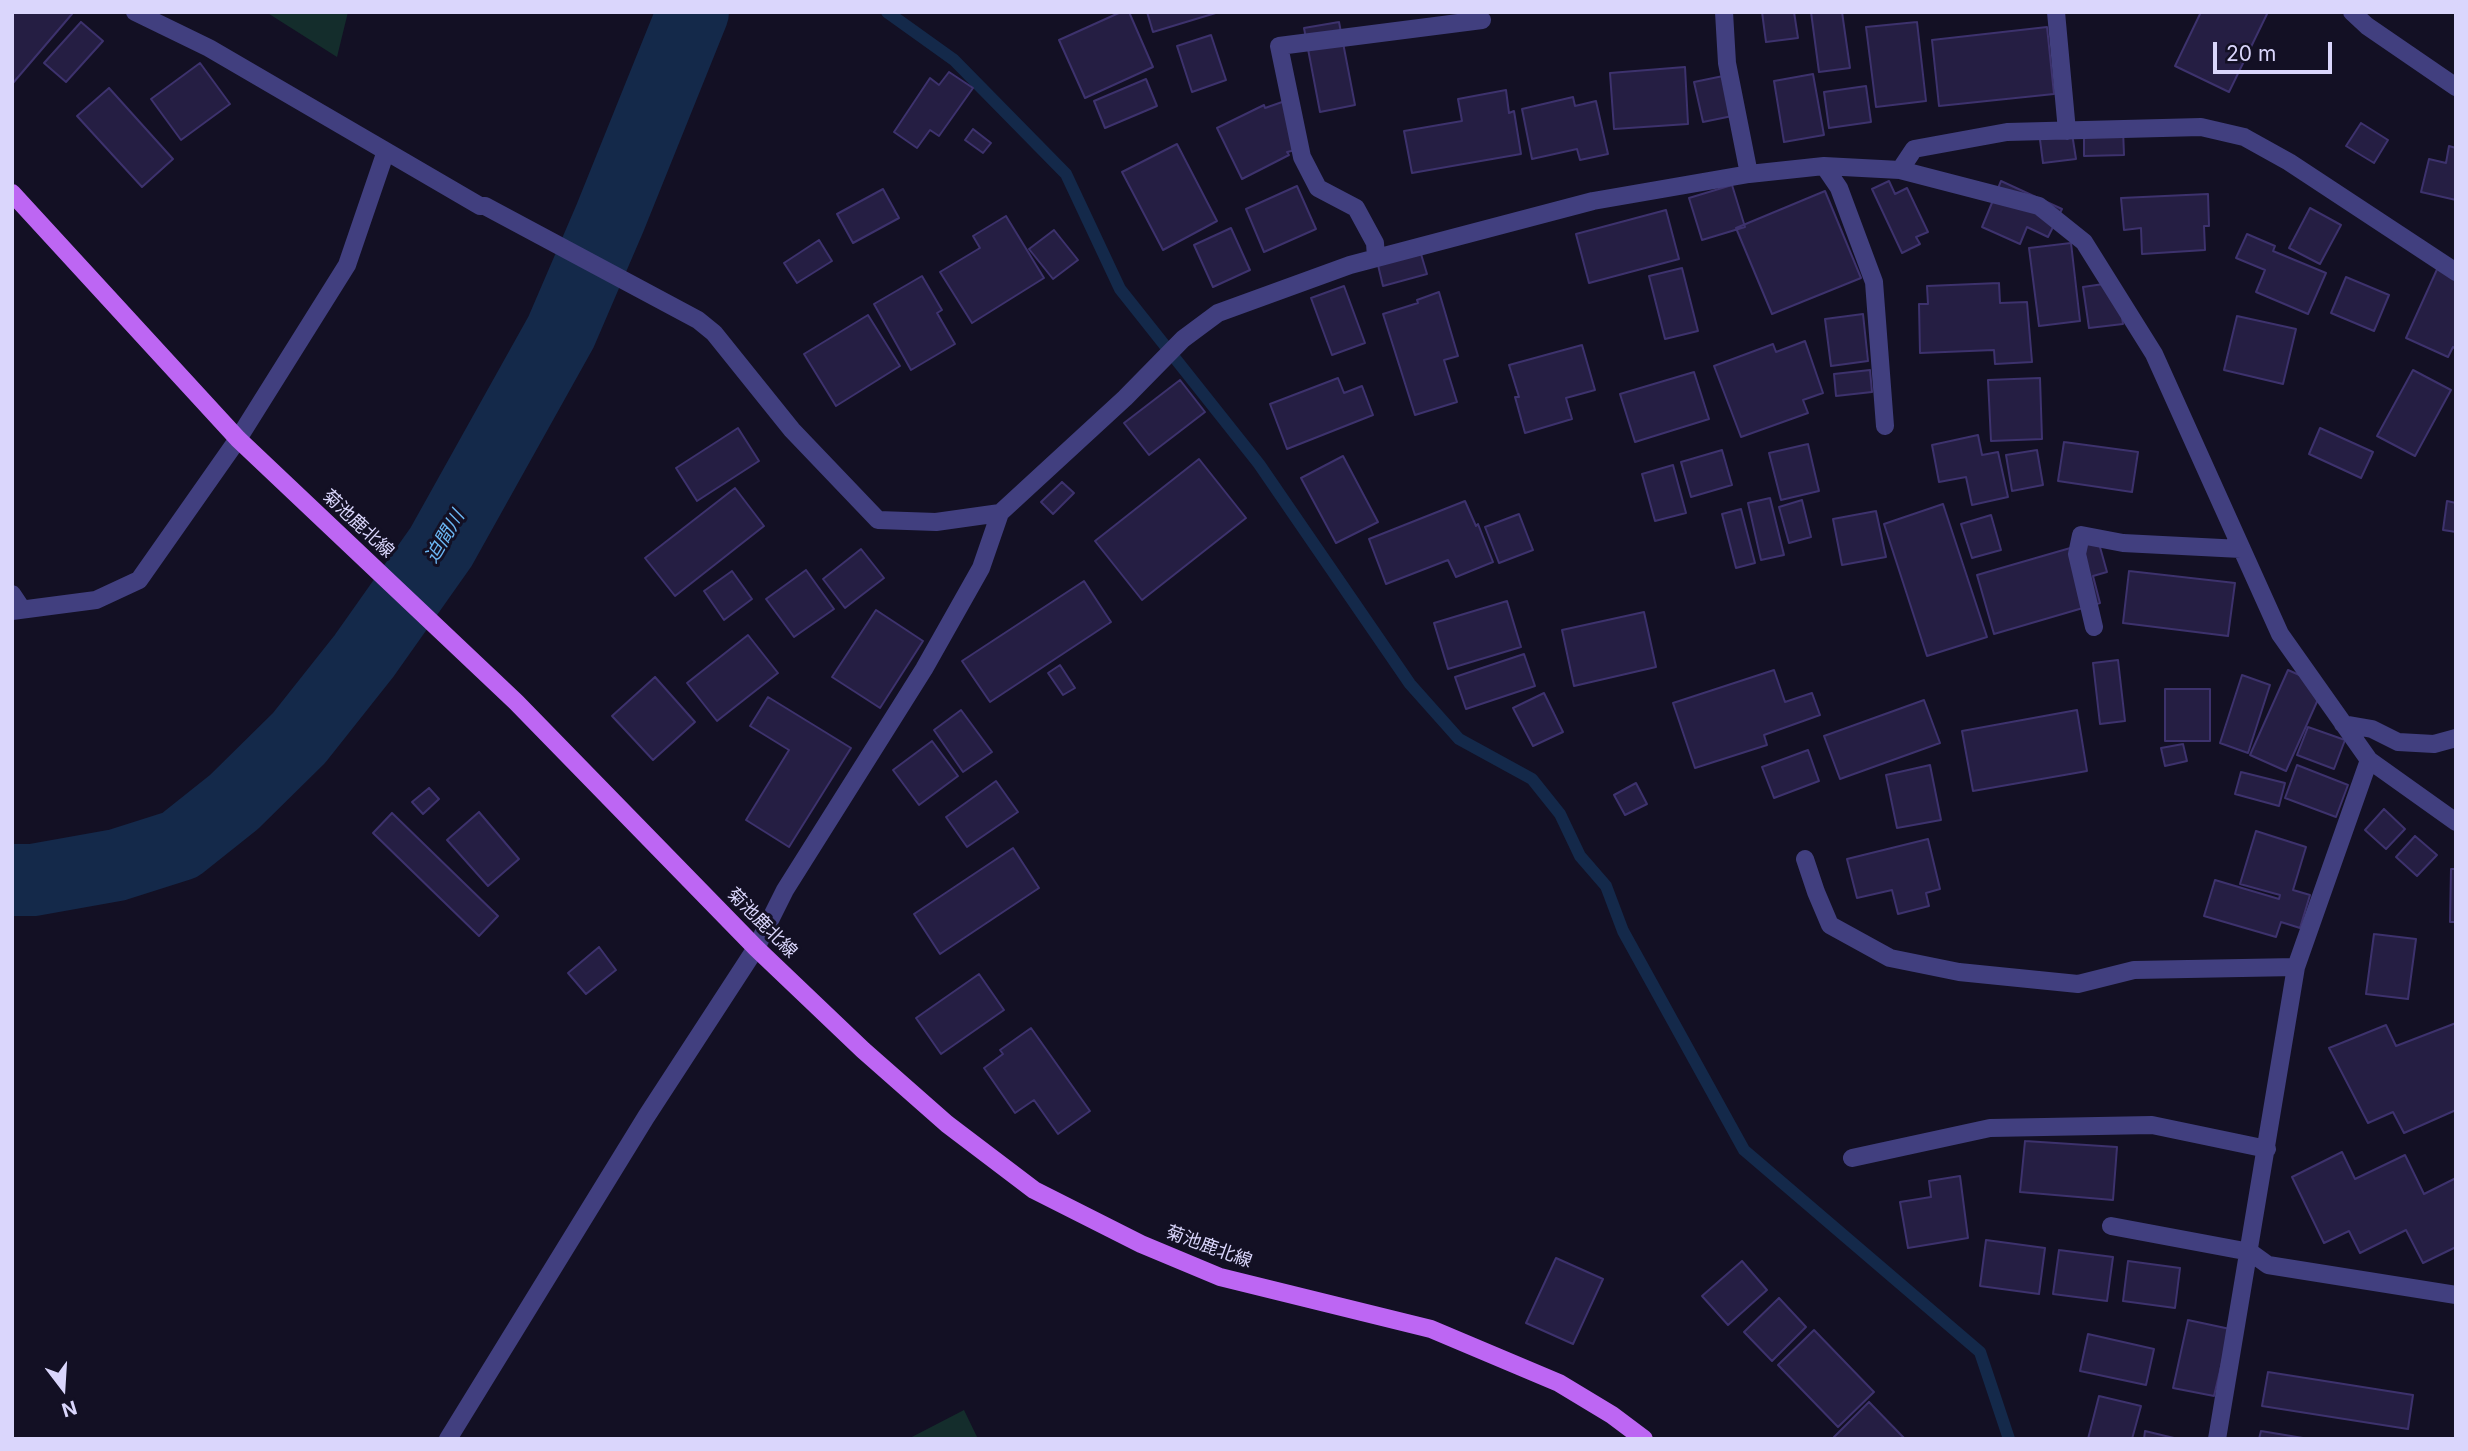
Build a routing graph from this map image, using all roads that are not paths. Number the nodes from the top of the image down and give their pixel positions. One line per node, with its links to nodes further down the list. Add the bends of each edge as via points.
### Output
1 (135, 12): 8 (street, via 209,48)
2 (1724, 12): 11 (street, via 1727,63)
3 (2056, 12): 7 (street)
4 (2352, 12): 6 (street)
5 (1482, 20): 13 (street, via 1279,46 1302,157 1318,188 1356,208 1375,243)
6 (2456, 86)
7 (2067, 131): 10 (street, via 2007,132 1914,149); 14 (street, via 2201,127 2244,137)
8 (386, 151): 16 (street, via 346,265); 17 (street, via 480,206 698,320 714,333 792,430 878,520 936,522)
9 (1824, 166): 10 (street); 11 (street); 15 (street, via 1839,188 1874,282)
10 (1900, 170): 18 (street, via 2039,206 2084,242 2154,354)
11 (1748, 174): 13 (street, via 1593,201)
12 (12, 193): 16 (main road, 菊池鹿北線)
13 (1376, 258): 17 (street, via 1218,313 1183,339)
14 (2456, 272)
15 (1885, 426)
16 (238, 439): 19 (street, via 139,580 96,600); 26 (main road, 菊池鹿北線, via 516,702)
17 (1000, 513): 26 (street, via 981,569 785,890)
18 (2241, 548): 20 (street, via 2123,542 2081,535 2077,554); 21 (street, via 2280,634)
19 (16, 604)
20 (2094, 627)
21 (2343, 724): 22 (street, via 2372,729 2398,742 2434,744); 23 (street)
22 (2456, 738)
23 (2369, 760): 24 (street); 27 (street)
24 (2456, 822)
25 (1805, 859): 27 (street, via 1830,925 1889,958 1959,972 2078,984 2134,970)
26 (756, 948): 33 (street); 34 (main road, 菊池鹿北線, via 936,1114 1034,1190 1141,1244 1220,1277 1431,1329 1559,1383)
27 (2296, 967): 28 (street)
28 (2267, 1149): 29 (street, via 2152,1125 1990,1128); 31 (street)
29 (1852, 1158)
30 (2111, 1226): 31 (street)
31 (2250, 1252): 32 (street, via 2268,1265); 35 (street)
32 (2456, 1295)
33 (448, 1439)
34 (1644, 1439)
35 (2217, 1439)

